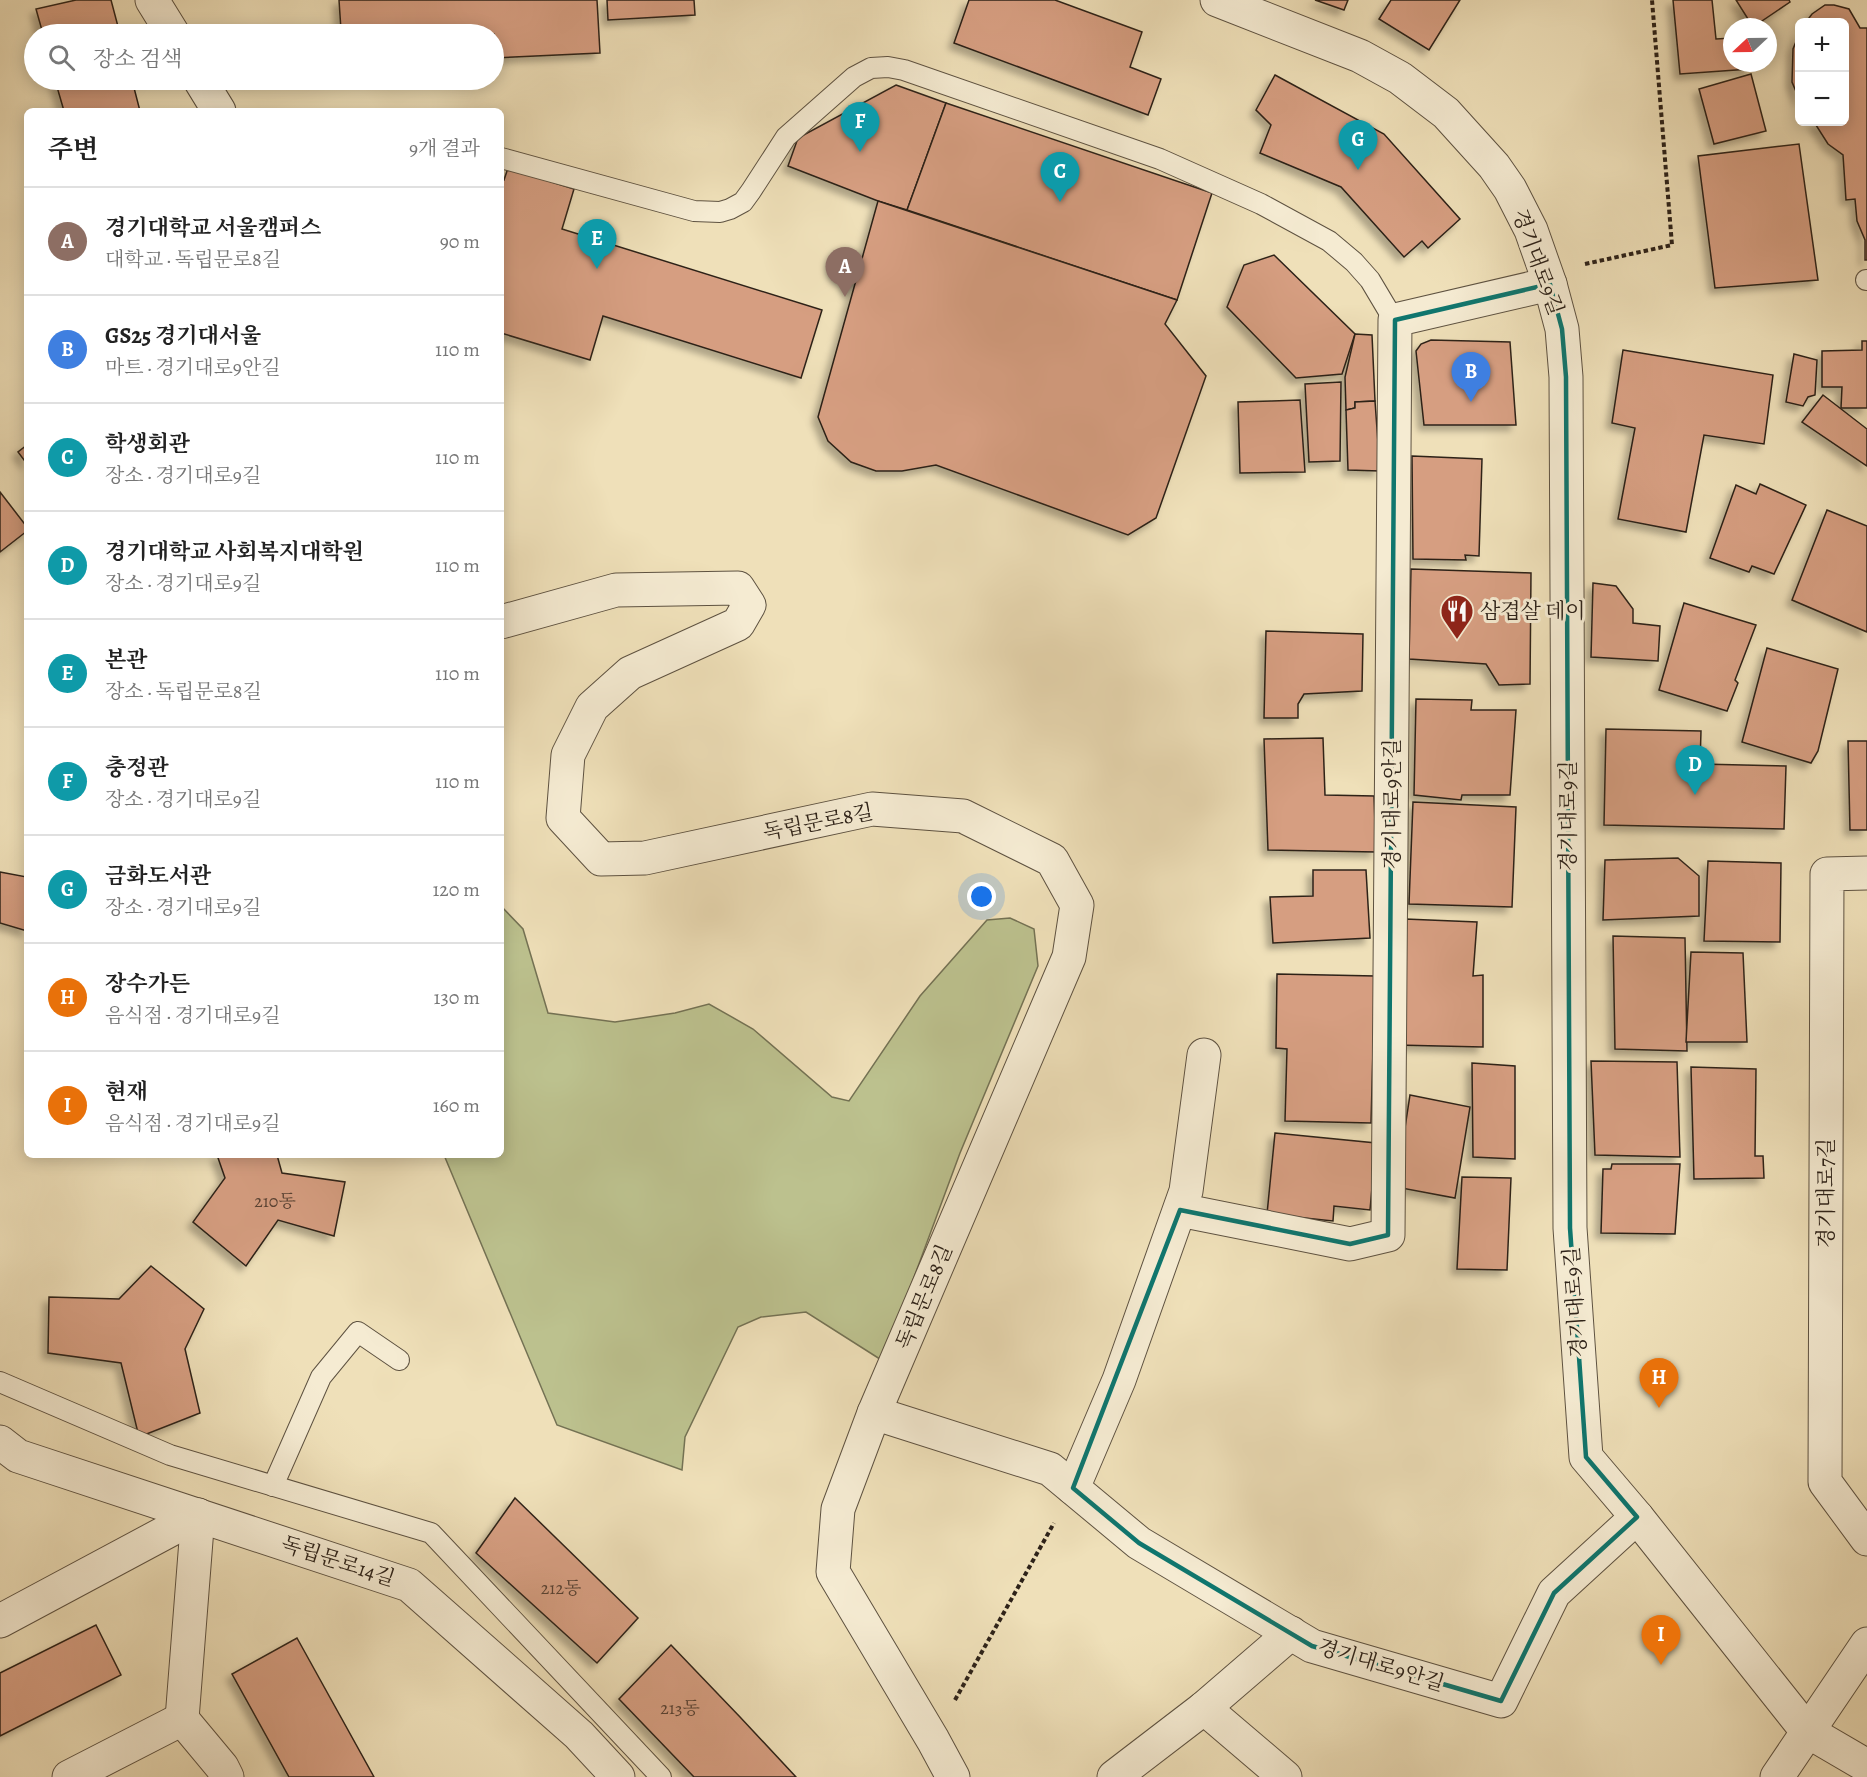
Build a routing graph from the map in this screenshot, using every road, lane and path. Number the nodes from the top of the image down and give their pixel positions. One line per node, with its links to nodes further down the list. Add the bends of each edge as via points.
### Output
1 (152, 0): 4 (street)
2 (1217, 0): 8 (street, 경기대로9길, via 1360,56 1400,78 1446,113 1510,189 1531,230)
3 (1652, 0): 8 (path, via 1672,244 1582,265)
4 (167, 24)
5 (206, 90): 6 (street)
6 (217, 108)
7 (504, 159): 9 (lane, via 694,211 720,212 742,202 786,137 854,77 871,68 888,66 1160,159 1262,204 1329,241 1354,262 1370,280)
8 (1550, 284): 9 (street); 21 (street, 경기대로9길, via 1562,329 1566,377 1570,1228 1586,1456)
9 (1395, 322): 13 (street, 경기대로9안길, via 1388,1235 1350,1244)
10 (504, 621): 16 (street, 독립문로8길, via 616,590 738,588 749,605 738,624 630,673 592,707 568,755 563,818 601,859 645,858 872,809 963,816 1052,860 1077,905 1070,957)
11 (1867, 873): 22 (street, 경기대로7길, via 1827,873 1825,1482)
12 (1204, 1055): 13 (street, via 1186,1191)
13 (1180, 1210): 19 (street, via 1119,1380)
14 (399, 1360): 18 (lane, via 358,1332 321,1377)
15 (0, 1382): 18 (lane, via 170,1455)
16 (874, 1413): 19 (street, 경기대로9안길, via 1050,1468); 30 (street, 독립문로8길, via 838,1509 833,1572)
17 (0, 1442): 20 (street, 독립문로14길, via 18,1456)
18 (273, 1486): 35 (lane, via 431,1533)
19 (1073, 1488): 24 (street, 경기대로9안길, via 1139,1543); 30 (path)
20 (198, 1515): 23 (street); 27 (street); 34 (street, 독립문로14길, via 410,1585 579,1735)
21 (1637, 1517): 24 (street, 경기대로9안길, via 1554,1593 1501,1701 1312,1646); 28 (street, 경기대로9길)
22 (1867, 1540)
23 (0, 1621)
24 (1292, 1634): 26 (street)
25 (1867, 1644): 28 (street)
26 (1204, 1708): 37 (street); 38 (street)
27 (182, 1719): 32 (street); 33 (street)
28 (1807, 1731): 29 (street); 31 (street); 39 (street)
29 (1867, 1738)
30 (933, 1740): 36 (street, 독립문로8길)
31 (1867, 1766)
32 (69, 1777)
33 (227, 1777)
34 (618, 1777)
35 (661, 1777)
36 (953, 1777)
37 (1114, 1777)
38 (1285, 1777)
39 (1778, 1777)

